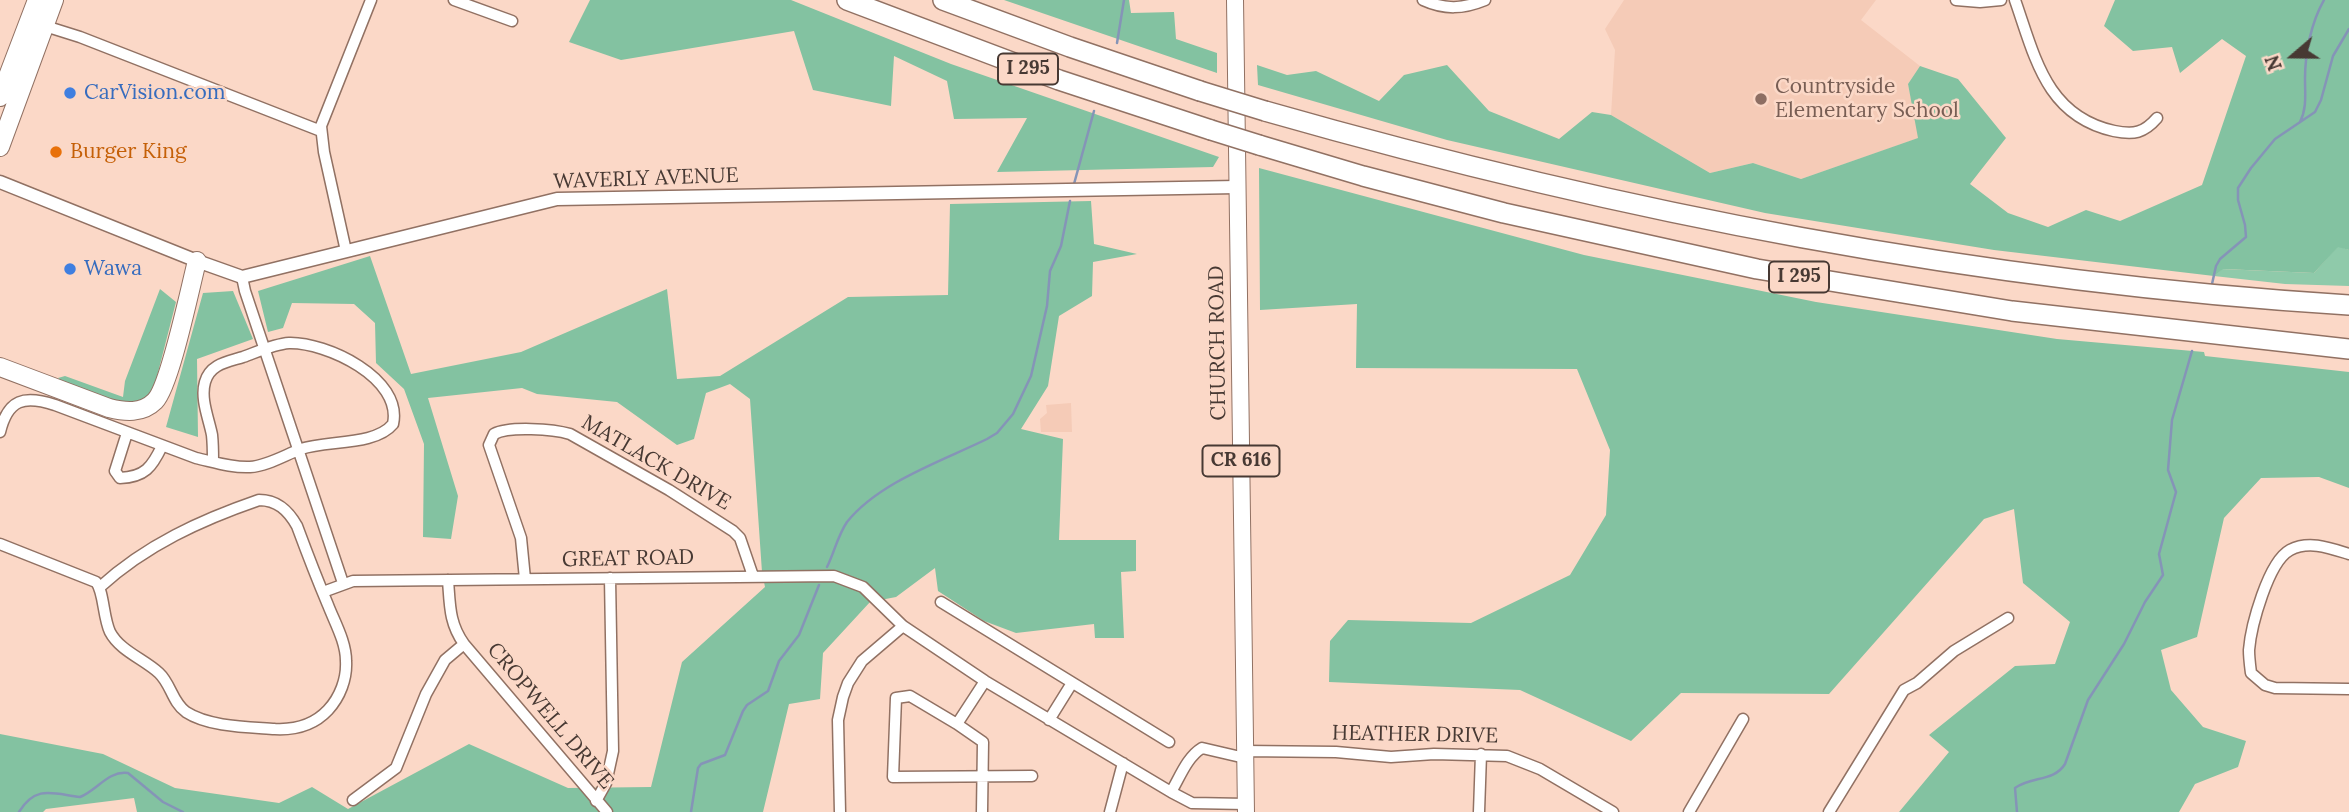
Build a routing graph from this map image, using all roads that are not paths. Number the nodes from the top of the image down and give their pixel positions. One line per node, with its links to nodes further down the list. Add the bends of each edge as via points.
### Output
1 (37, 0): 15 (highway)
2 (54, 0): 14 (highway)
3 (371, 0): 17 (street)
4 (454, 0): 13 (street)
5 (847, 0): 25 (highway, I 295, bridge, via 1059,80 1211,130 1528,219 1757,269 2012,311)
6 (943, 0): 24 (highway, I 295, bridge, via 1265,111 1568,191 1939,261 2208,295)
7 (1234, 0): 20 (main road, CHURCH ROAD / CR 616)
8 (1423, 0): 9 (street, via 1466,8)
9 (1485, 0)
10 (1956, 0): 11 (street)
11 (2001, 0)
12 (2015, 0): 16 (street, via 2040,72 2070,111 2087,123 2118,132 2147,130)
13 (512, 21)
14 (45, 26): 17 (street); 18 (highway)
15 (0, 97)
16 (2157, 118)
17 (321, 131): 21 (street)
18 (0, 147)
19 (0, 182): 22 (street)
20 (1237, 187): 21 (street, WAVERLY AVENUE, via 557,199); 54 (main road, CHURCH ROAD / CR 616)
21 (346, 251): 23 (street, WAVERLY AVENUE)
22 (197, 261): 23 (street); 27 (highway, via 162,392 145,408 123,412)
23 (242, 277): 26 (street)
24 (2349, 305)
25 (2349, 349)
26 (264, 350): 31 (street); 31 (street, via 300,344 349,360 374,377 394,409 393,424 384,433); 32 (street, via 215,366 205,382)
27 (0, 367)
28 (0, 432): 29 (street, via 11,406 35,400)
29 (127, 432): 30 (street); 30 (street, via 115,471 120,478 131,478 152,466)
30 (162, 446): 32 (street)
31 (300, 449): 32 (street, via 251,467); 39 (street)
32 (213, 462)
33 (0, 546): 40 (street, via 90,579)
34 (2349, 554): 48 (street, via 2309,545 2288,551 2266,582 2249,649 2250,673 2264,685)
35 (753, 576): 36 (street, GREAT ROAD); 37 (street, MATLACK DRIVE, via 740,538 669,490 570,434 505,430 494,434 489,444 523,547); 44 (street, GREAT ROAD, via 820,575 853,582)
36 (610, 578): 37 (street, GREAT ROAD); 60 (street, via 613,751 606,783)
37 (525, 579): 38 (street, GREAT ROAD)
38 (449, 580): 39 (street, GREAT ROAD); 45 (street, CROPWELL DRIVE, via 449,611)
39 (343, 583): 41 (street)
40 (100, 587): 41 (street, via 149,550 194,525 268,500 292,517); 41 (street, via 112,636 159,672 186,712 215,722 284,729 306,725 328,710 343,684 346,660 342,638)
41 (323, 592)
42 (941, 602): 47 (street)
43 (2008, 618): 69 (street, via 1954,651 1904,690)
44 (903, 626): 46 (street, GREAT ROAD); 63 (street, via 862,661 843,697 838,728)
45 (464, 644): 59 (street, via 445,660 426,694 396,768); 60 (street, CROPWELL DRIVE)
46 (985, 681): 50 (street, GREAT ROAD); 51 (street)
47 (1072, 683): 50 (street); 52 (street)
48 (2349, 689)
49 (1743, 719): 68 (street)
50 (1049, 720): 55 (street, GREAT ROAD)
51 (957, 724): 57 (street, via 983,742); 57 (street, via 910,696 896,698 893,777)
52 (1169, 742)
53 (1481, 754): 54 (street, HEATHER DRIVE); 66 (street); 67 (street, HEATHER DRIVE, via 1529,764)
54 (1245, 755): 58 (street, via 1202,748 1188,761); 61 (main road, CHURCH ROAD / CR 616)
55 (1123, 763): 58 (street, GREAT ROAD); 65 (street)
56 (1032, 776): 57 (street)
57 (982, 777): 64 (street)
58 (1171, 792): 61 (street, GREAT ROAD, via 1192,803)
59 (353, 800)
60 (596, 801): 62 (street, CROPWELL DRIVE)
61 (1246, 808)
62 (607, 812)
63 (840, 812)
64 (982, 812)
65 (1110, 812)
66 (1479, 812)
67 (1613, 812)
68 (1689, 812)
69 (1829, 812)

